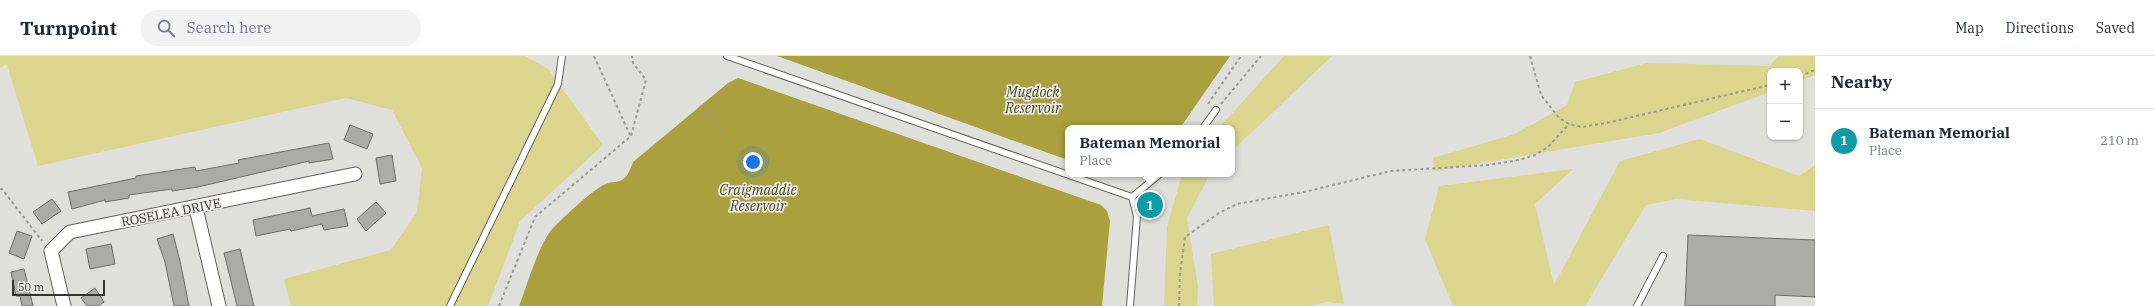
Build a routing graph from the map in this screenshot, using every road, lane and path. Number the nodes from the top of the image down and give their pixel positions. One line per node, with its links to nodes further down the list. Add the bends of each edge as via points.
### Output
1 (562, 56): 29 (lane, via 558,84)
2 (594, 56): 16 (path)
3 (632, 56): 16 (path, via 633,63 646,80)
4 (727, 56): 19 (lane)
5 (1241, 56): 12 (path)
6 (1261, 56): 13 (path)
7 (1530, 56): 14 (path, via 1540,95 1559,118)
8 (1815, 70): 9 (path)
9 (1803, 75)
10 (1767, 86): 14 (path, via 1606,123 1581,127)
11 (700, 106): 17 (path)
12 (1205, 108)
13 (1216, 110): 15 (lane)
14 (1569, 124): 32 (path, via 1548,147 1519,160 1488,165 1391,171 1304,192 1237,204 1185,237)
15 (1205, 125)
16 (631, 136): 30 (path, via 535,217)
17 (726, 137)
18 (355, 174): 24 (street, ROSELEA DRIVE)
19 (1065, 174)
20 (1075, 177): 23 (lane)
21 (1156, 177): 23 (lane)
22 (0, 189): 25 (path)
23 (1132, 197): 31 (lane, via 1137,216)
24 (196, 208): 25 (street, ROSELEA DRIVE, via 70,232); 28 (street)
25 (50, 251): 27 (street)
26 (1663, 256): 33 (lane)
27 (64, 306)
28 (219, 306)
29 (450, 306)
30 (499, 306)
31 (1130, 306)
32 (1179, 306)
33 (1637, 306)

